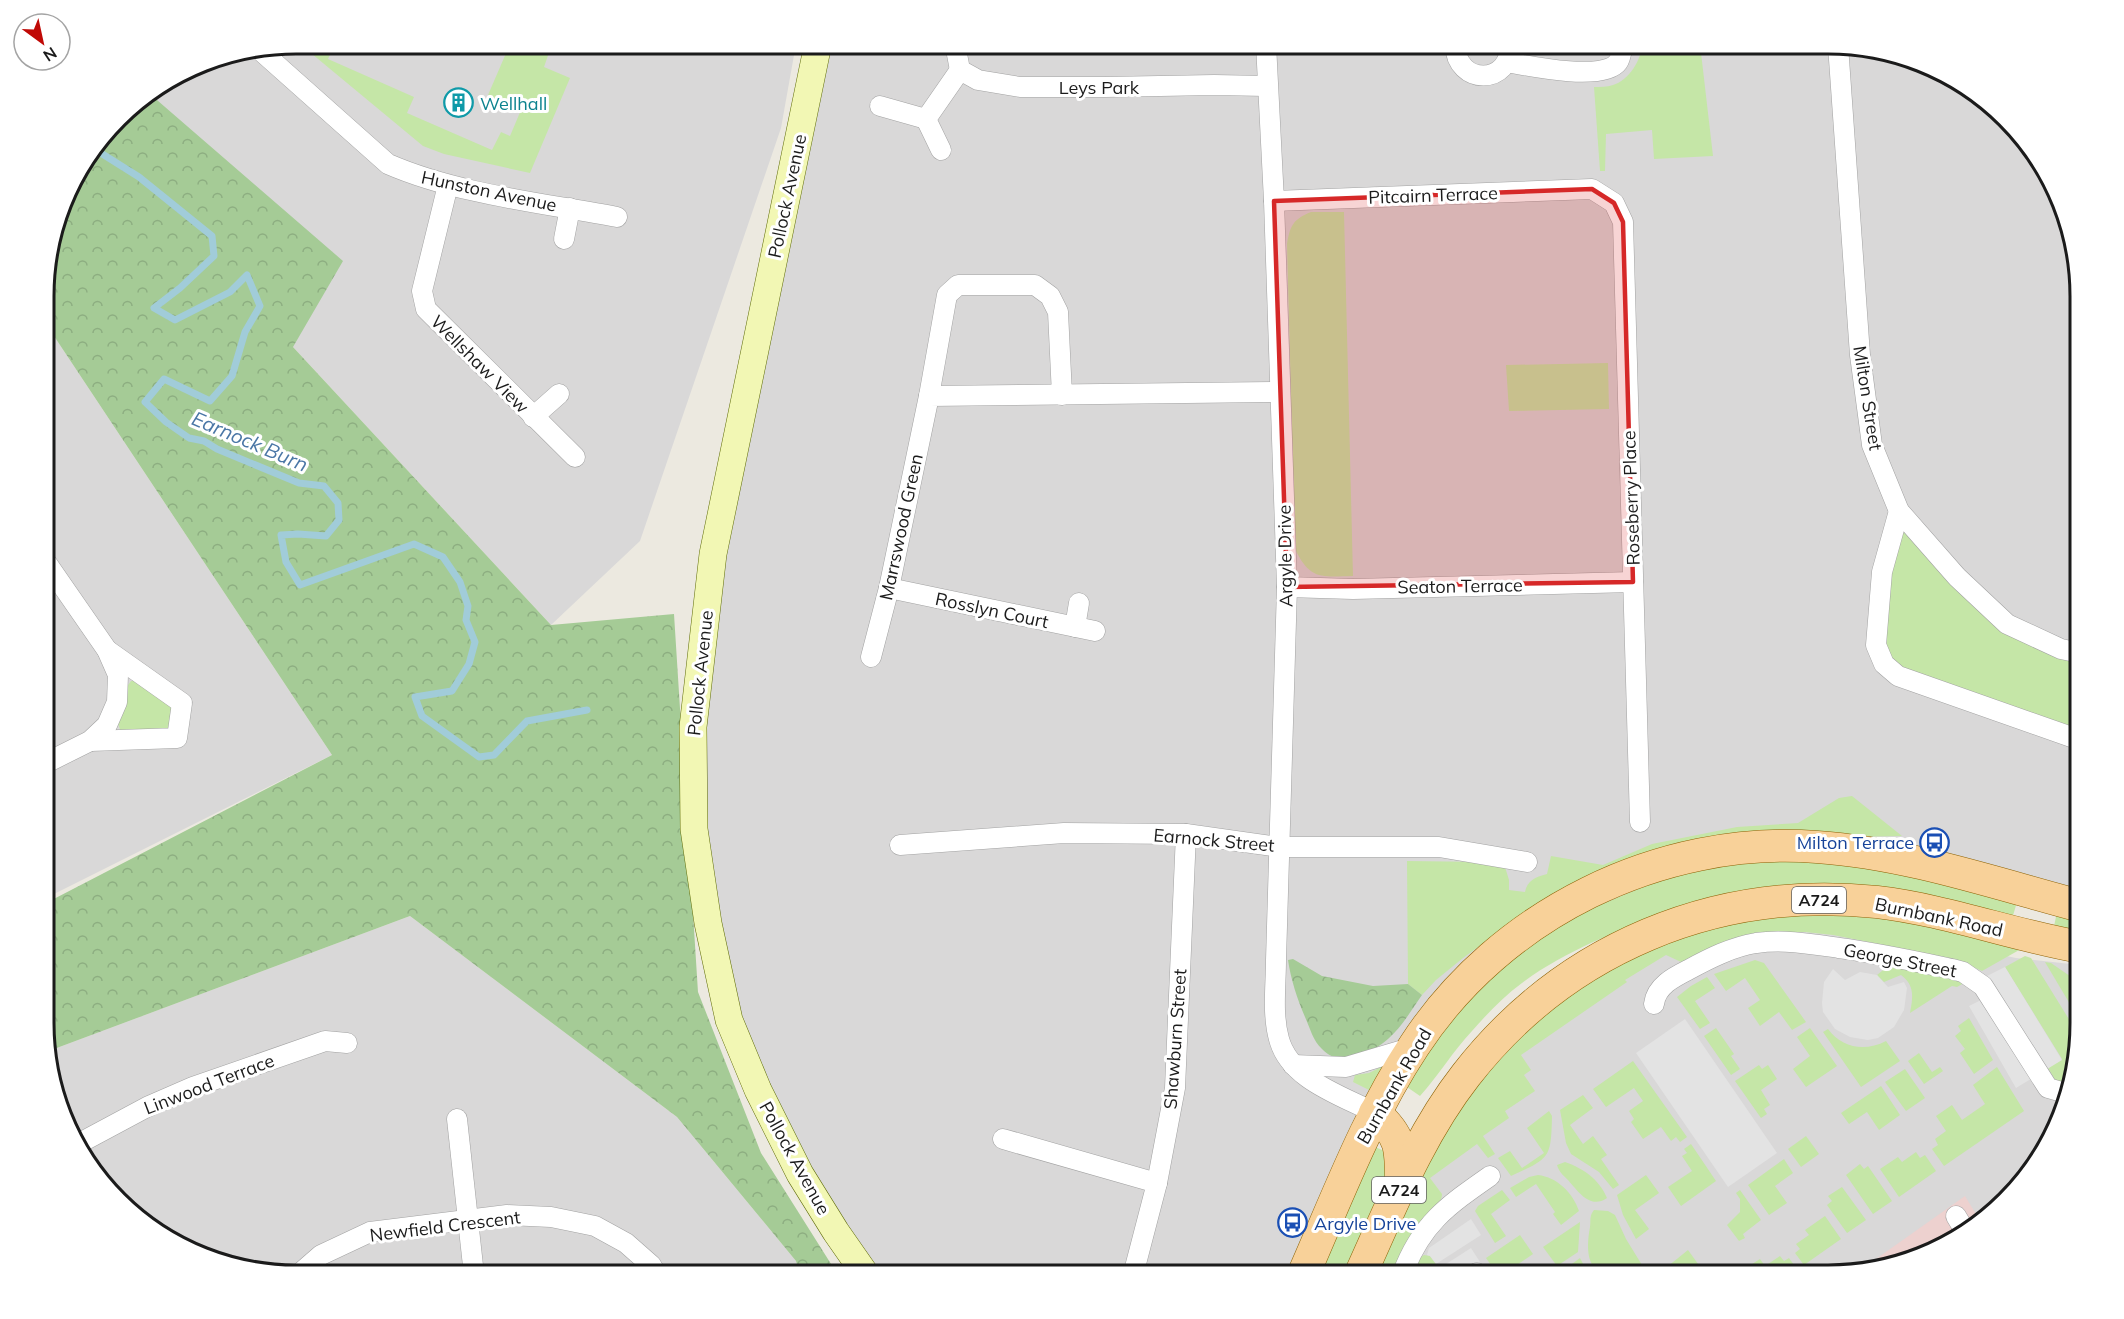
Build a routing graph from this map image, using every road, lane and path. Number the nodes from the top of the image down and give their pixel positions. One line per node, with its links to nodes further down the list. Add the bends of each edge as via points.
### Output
1 (816, 54): 65 (street, Pollock Avenue, via 713,554 693,727 694,829 729,1020 800,1174)
2 (957, 54): 10 (street)
3 (1266, 54): 11 (street, Argyle Drive)
4 (1455, 54): 5 (street, via 1465,69 1483,76 1500,69)
5 (1508, 54)
6 (1511, 54): 7 (street, via 1559,72 1608,69 1618,62)
7 (1620, 54)
8 (1839, 55): 27 (street, Milton Street, via 1860,355 1872,446)
9 (267, 56): 15 (street, Hunston Avenue, via 388,164)
10 (960, 70): 11 (street, Leys Park, via 978,80 1020,87); 13 (street)
11 (1267, 87): 17 (street, Argyle Drive)
12 (880, 106): 13 (street)
13 (926, 119): 14 (street)
14 (941, 150)
15 (448, 185): 18 (street, Hunston Avenue); 25 (street, Wellshaw View, via 422,291 426,309)
16 (1592, 189): 17 (street, Pitcairn Terrace); 29 (street, Roseberry Place, via 1614,203 1623,222)
17 (1274, 201): 21 (street, Argyle Drive)
18 (570, 208): 19 (street, Hunston Avenue); 20 (street)
19 (617, 217)
20 (564, 239)
21 (1280, 392): 23 (street); 30 (street, Argyle Drive)
22 (559, 394): 25 (street)
23 (1062, 395): 24 (street); 24 (street, Marrswood Green, via 1058,312 1050,296 1035,285 958,285 947,295)
24 (929, 396): 31 (street, Marrswood Green)
25 (533, 417): 26 (street, Wellshaw View)
26 (575, 457)
27 (1899, 511): 36 (street, Milton Street, via 1957,577 2007,624); 38 (street, via 1882,572 1876,645 1884,664 1898,676)
28 (54, 574): 35 (street)
29 (1633, 582): 30 (street, Seaton Terrace); 41 (street, Roseberry Place)
30 (1287, 587): 44 (street, Argyle Drive)
31 (889, 588): 33 (street, Rosslyn Court); 37 (street, Marrswood Green)
32 (1079, 603): 33 (street)
33 (1075, 627): 34 (street, Rosslyn Court)
34 (1095, 632)
35 (107, 650): 39 (street, via 118,675 117,702 107,725); 39 (street, via 182,703 177,738)
36 (2070, 651)
37 (871, 657)
38 (2070, 736)
39 (90, 741): 40 (street)
40 (54, 759)
41 (1640, 822)
42 (1186, 834): 43 (street, Earnock Street, via 1064,833); 44 (street, Earnock Street); 59 (street, Shawburn Street, via 1175,1088)
43 (900, 845)
44 (1279, 847): 45 (street, Earnock Street, via 1439,847); 51 (street, Argyle Drive, via 1276,1007 1278,1038)
45 (1527, 862)
46 (2070, 903): 50 (main road, Burnbank Road / A724, via 1905,860 1858,852 1772,846 1693,856 1616,880 1535,924 1484,963 1453,994)
47 (2070, 945): 53 (main road, Burnbank Road / A724, via 1877,902 1786,901 1719,911 1666,926 1632,941 1559,983 1498,1037)
48 (1654, 1004): 52 (street, George Street, via 1660,988 1678,975 1734,948 1778,941 1872,952 1964,972 1983,986 2048,1088)
49 (347, 1043): 57 (street, Linwood Terrace, via 325,1041 193,1086)
50 (1413, 1047): 51 (street, via 1346,1067); 54 (main road, Burnbank Road / A724)
51 (1293, 1065): 54 (street, Argyle Drive, via 1312,1080)
52 (2060, 1091)
53 (1443, 1108): 54 (main road, via 1400,1116); 60 (main road, Burnbank Road / A724)
54 (1375, 1113): 60 (main road, A724, via 1391,1127 1398,1143); 67 (main road, Burnbank Road / A724)
55 (458, 1119): 61 (street)
56 (1003, 1139): 59 (street)
57 (84, 1141)
58 (1490, 1176): 69 (street, via 1449,1205 1425,1229)
59 (1157, 1183): 66 (street, Shawburn Street)
60 (1401, 1186): 68 (main road, Burnbank Road / A724)
61 (468, 1220): 62 (street, Newfield Crescent, via 370,1232 321,1255); 63 (street); 64 (street, Newfield Crescent, via 507,1215 551,1217 595,1226 626,1243)
62 (310, 1265)
63 (473, 1265)
64 (651, 1265)
65 (859, 1265)
66 (1136, 1265)
67 (1307, 1265)
68 (1365, 1265)
69 (1406, 1265)

